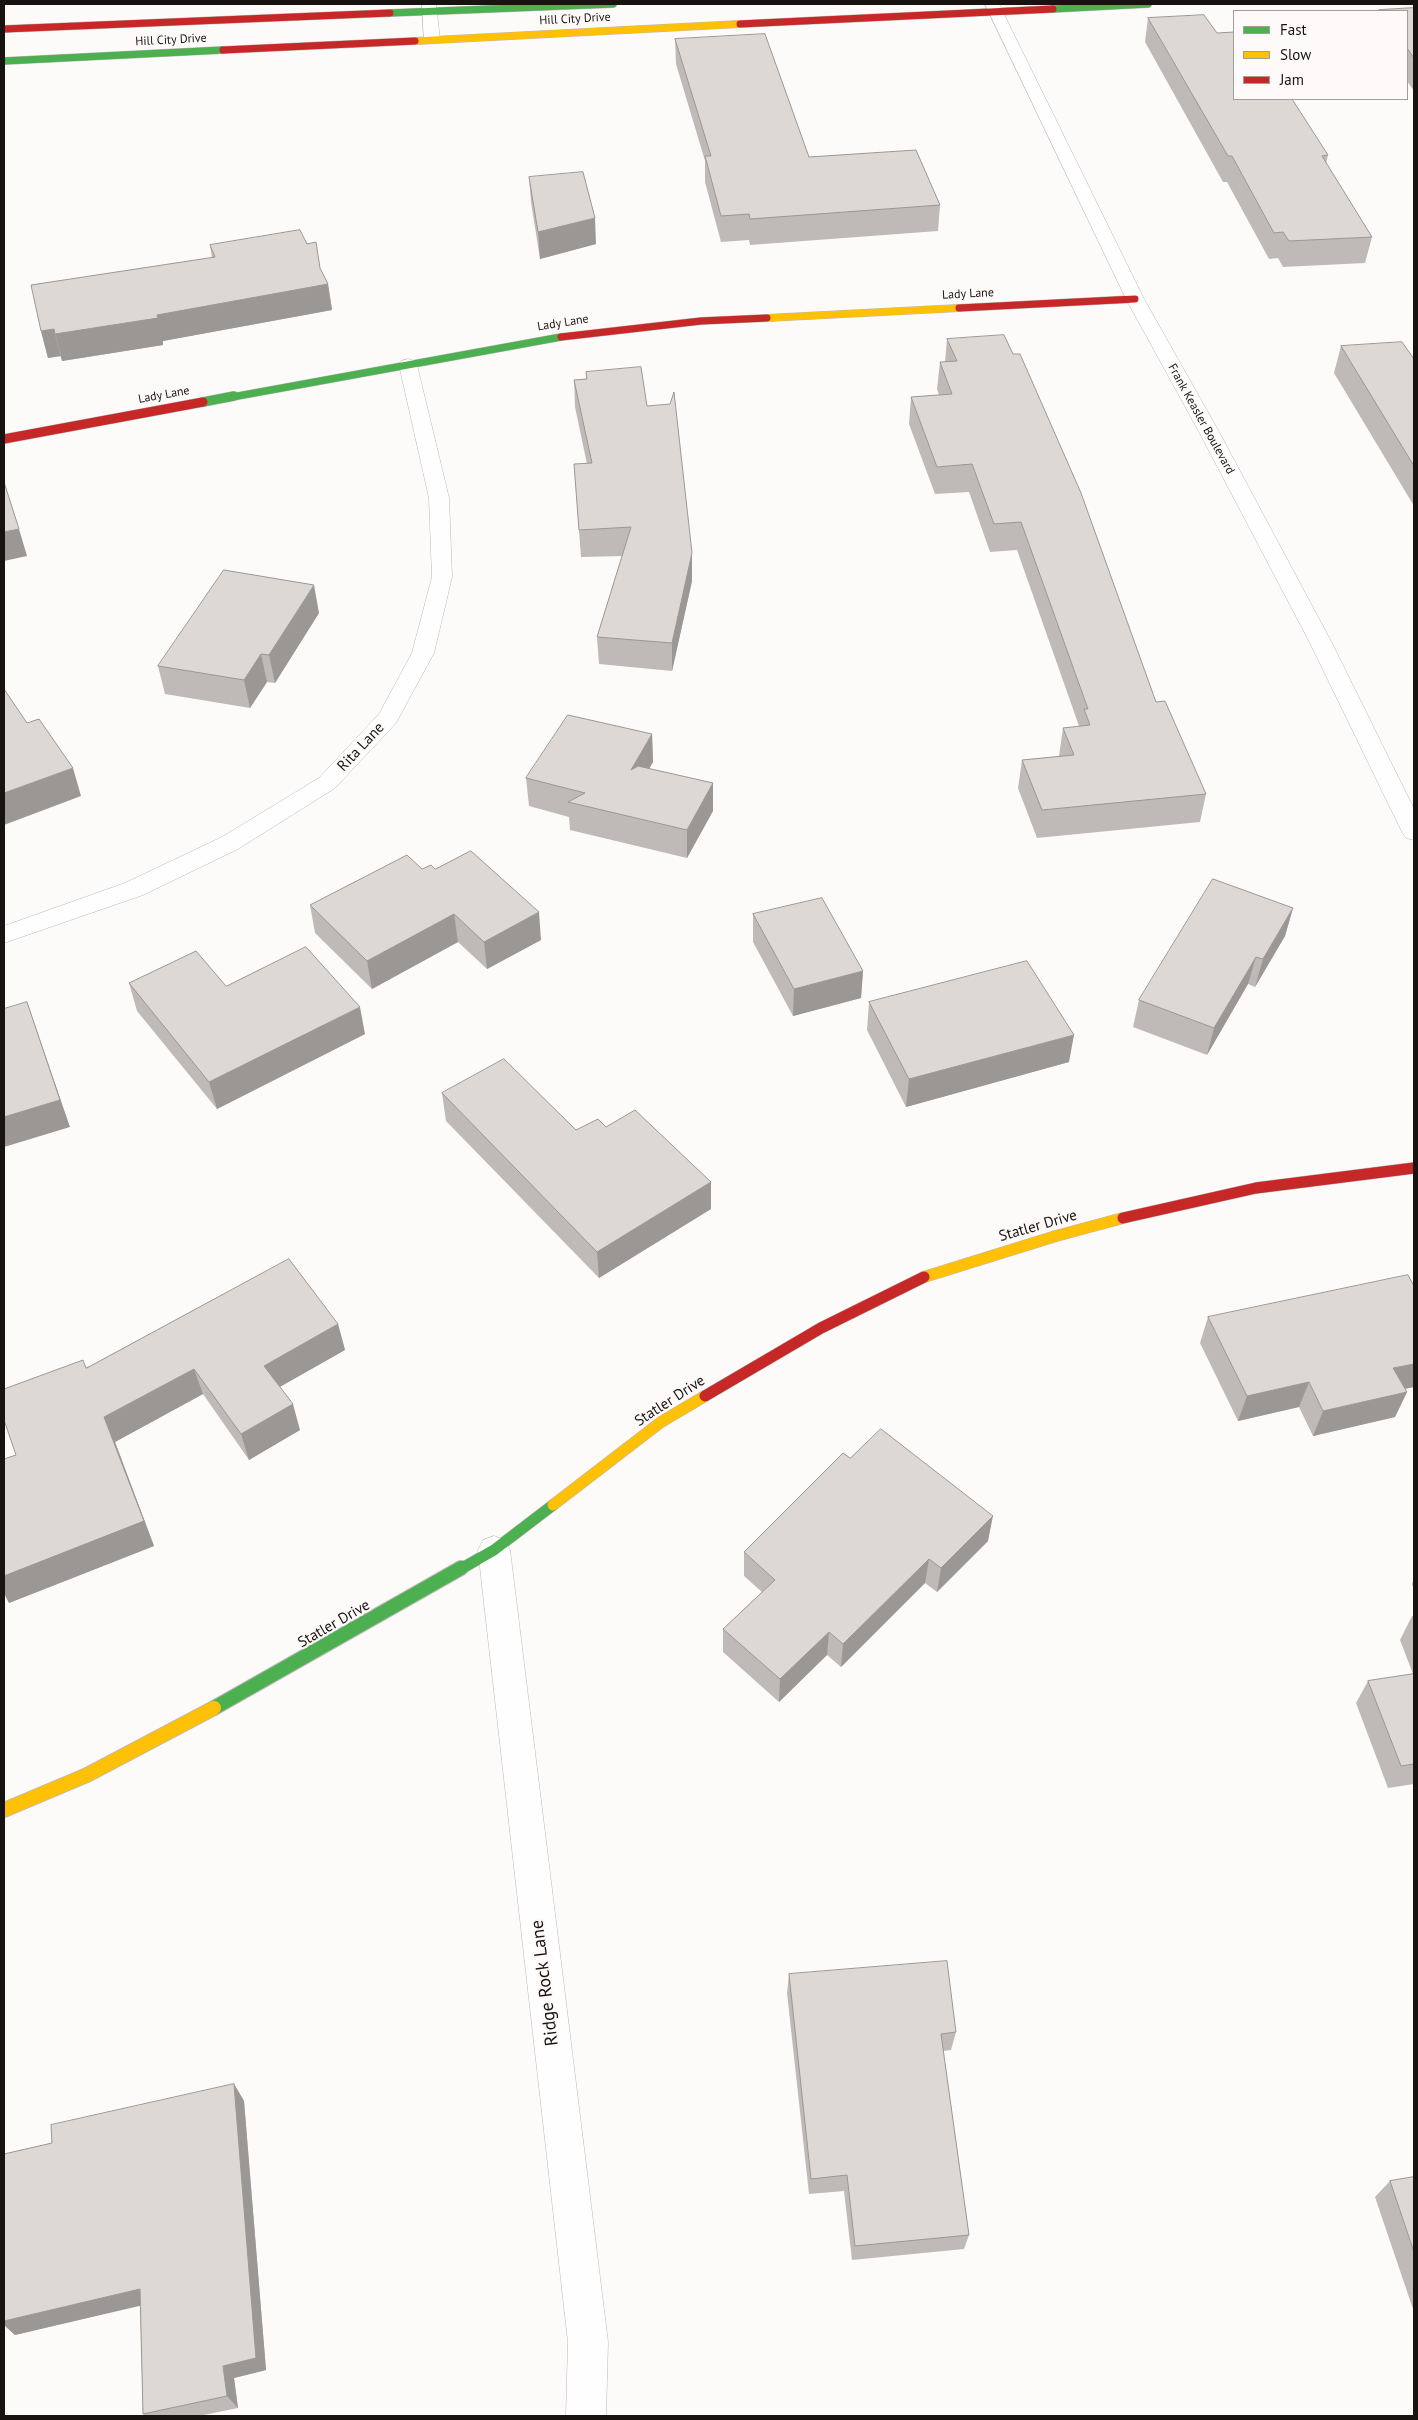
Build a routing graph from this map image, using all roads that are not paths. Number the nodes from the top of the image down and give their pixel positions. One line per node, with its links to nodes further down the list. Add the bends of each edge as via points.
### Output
1 (613, 4): 3 (street, Hill City Drive)
2 (1148, 4): 4 (street, Hill City Drive)
3 (430, 8): 5 (street, Hill City Drive); 6 (street)
4 (994, 8): 6 (street, Hill City Drive); 8 (street, Frank Keasler Boulevard)
5 (4, 29)
6 (432, 40): 7 (street, Hill City Drive)
7 (4, 61)
8 (1135, 299): 9 (street, Lady Lane, via 701,321 582,333); 11 (street, Frank Keasler Boulevard, via 1316,634)
9 (408, 364): 10 (street, Lady Lane); 12 (street, Rita Lane, via 439,498 442,577 423,654 388,718 327,784 230,843 134,889)
10 (4, 439)
11 (1414, 832)
12 (4, 935)
13 (1414, 1168): 14 (street, Statler Drive, via 1256,1188 1165,1207 932,1273 820,1328 661,1422)
14 (494, 1550): 15 (street, Statler Drive, via 240,1694 87,1775); 16 (street, Ridge Rock Lane, via 588,2342)
15 (4, 1810)
16 (586, 2416)

